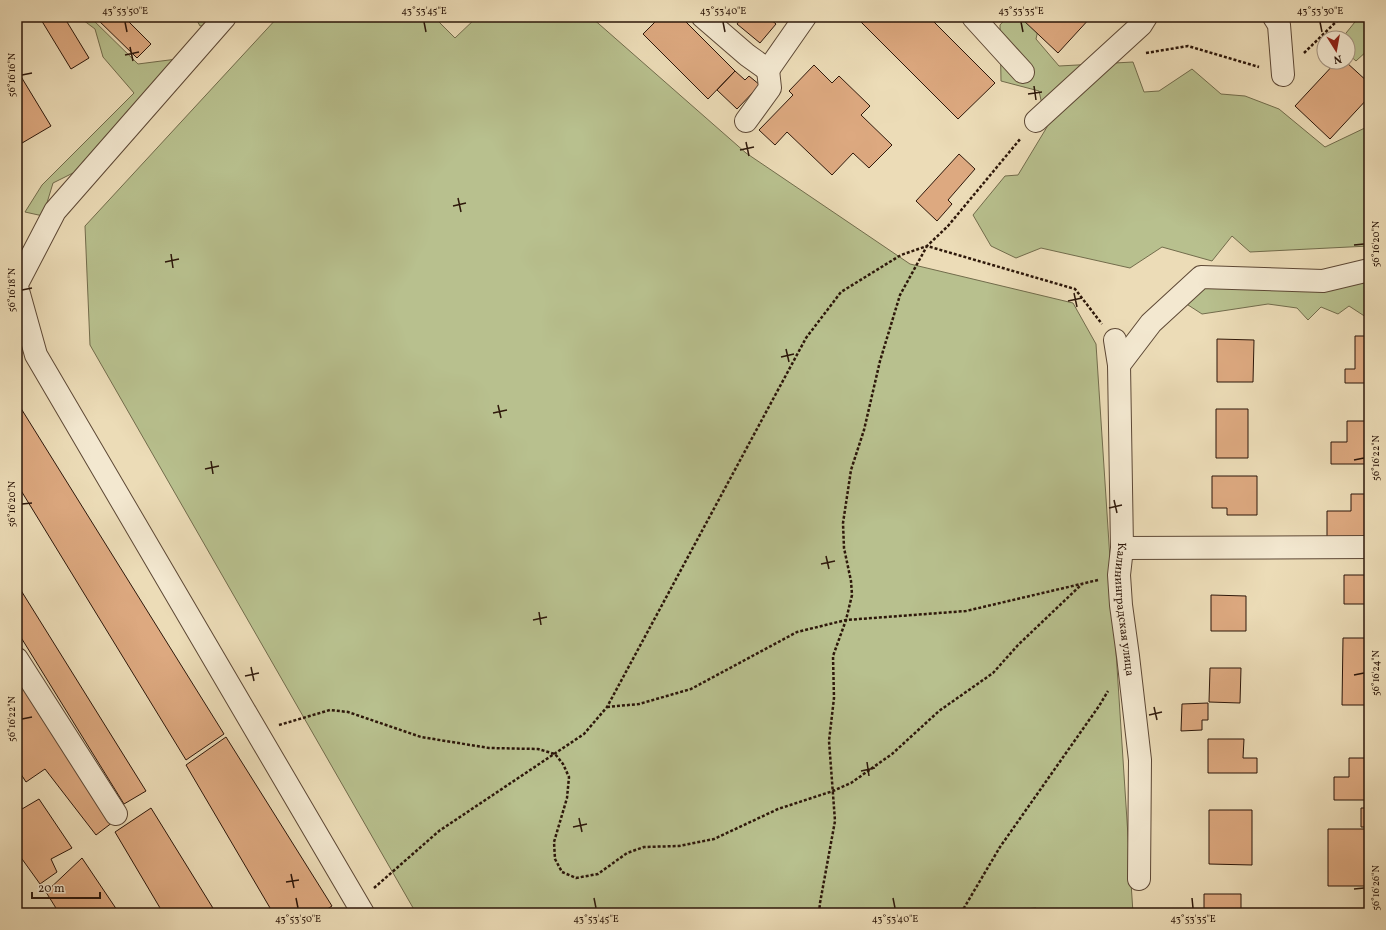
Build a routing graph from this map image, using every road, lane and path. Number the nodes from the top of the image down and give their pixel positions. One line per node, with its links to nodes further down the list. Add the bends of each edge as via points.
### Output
1 (225, 17): 16 (street, via 55,211)
2 (703, 17): 9 (street)
3 (805, 17): 9 (street)
4 (973, 17): 10 (street)
5 (1146, 17): 13 (street, via 1141,25)
6 (1274, 17): 11 (street, via 1279,25)
7 (1341, 17): 11 (path)
8 (1144, 53): 11 (path, via 1188,46)
9 (768, 70): 12 (street, via 770,88)
10 (1023, 72)
11 (1283, 74)
12 (746, 121)
13 (1036, 121): 14 (path, via 948,226)
14 (927, 246): 17 (path, via 1075,289); 23 (path, via 900,295 851,470 843,523 844,548 852,595); 26 (path, via 901,255 841,292 806,338)
15 (1369, 270): 18 (street, via 1323,281 1201,277 1151,324)
16 (17, 286): 27 (street, via 36,355)
17 (1115, 340): 18 (street, Калининградская улица)
18 (1119, 365): 20 (street, Калининградская улица)
19 (1369, 547): 20 (street)
20 (1122, 548): 21 (street, Калининградская улица)
21 (1119, 575): 22 (path); 31 (street, Калининградская улица, via 1140,760)
22 (1082, 584): 23 (path, via 966,611); 29 (path, via 1018,644 993,673 939,711 892,754)
23 (846, 620): 26 (path, via 797,632 691,689 639,704); 29 (path, via 833,656 834,698 829,741)
24 (17, 659): 30 (street)
25 (1110, 687): 34 (path, via 1100,706 1000,847)
26 (607, 707): 28 (path, via 584,734)
27 (261, 738): 28 (path, via 279,725 330,710 348,712 421,738 489,748 538,749); 32 (street)
28 (555, 754): 29 (path, via 569,777 567,798 554,842 555,858 562,872 576,878 598,874 627,854 644,847 679,846 714,838 778,809); 32 (path, via 439,831 399,865)
29 (833, 792): 33 (path, via 835,821)
30 (116, 814)
31 (1139, 879)
32 (360, 908)
33 (819, 913)
34 (961, 913)

